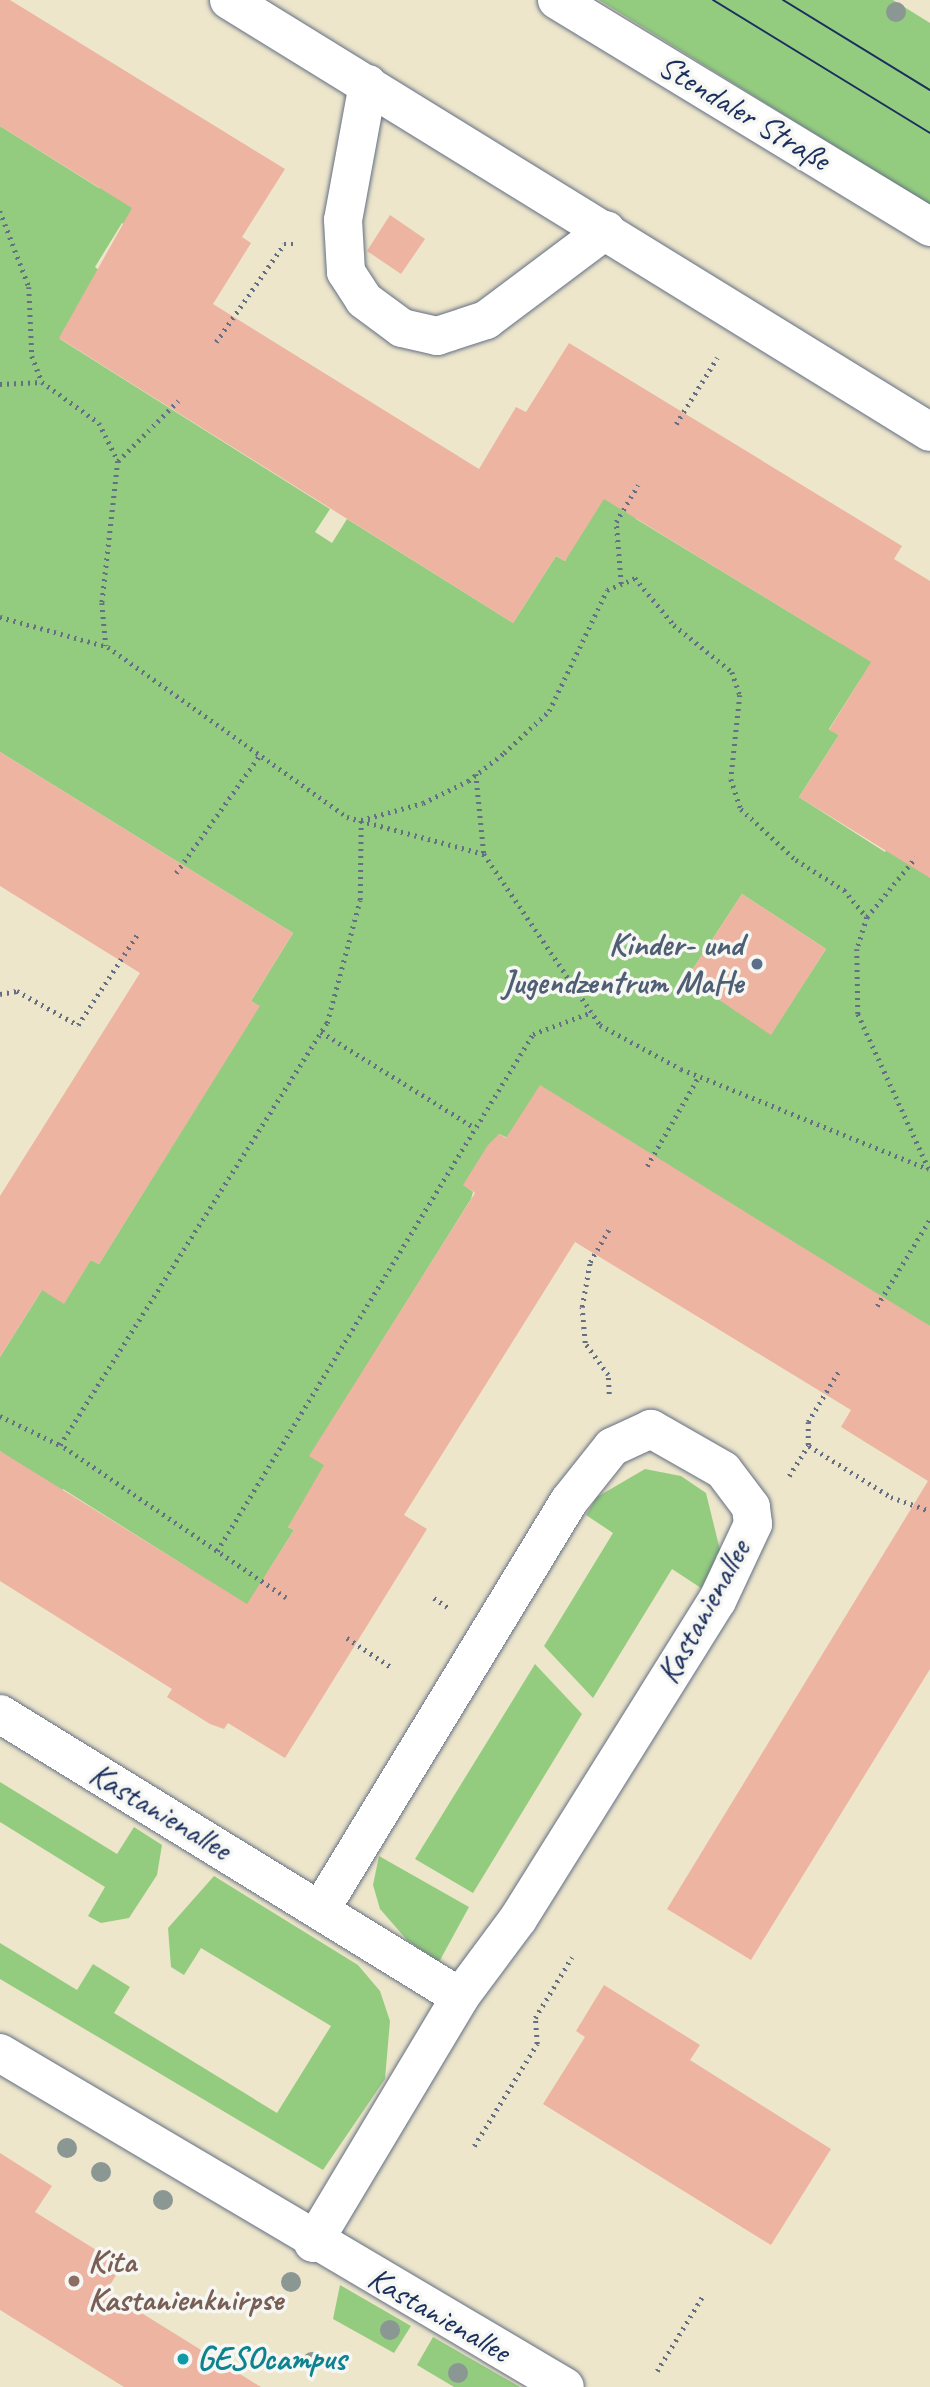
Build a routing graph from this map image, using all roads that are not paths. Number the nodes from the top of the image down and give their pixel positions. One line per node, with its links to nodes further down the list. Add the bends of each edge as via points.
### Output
1 (229, 0): 3 (street)
2 (557, 0): 4 (street, Stendaler Straße)
3 (368, 84): 5 (street); 5 (street, via 343,220 346,272 364,300 402,328 437,336 486,320)
4 (930, 227)
5 (606, 230): 6 (street)
6 (930, 432)
7 (0, 1714): 8 (street, Kastanienallee)
8 (322, 1908): 9 (street, Kastanienallee); 9 (street, Kastanienallee, via 569,1501 612,1447 651,1429 723,1470 751,1507 753,1524 717,1601 518,1919)
9 (460, 1997): 11 (street, Kastanienallee)
10 (0, 2053): 11 (street, Kastanienallee)
11 (313, 2243): 12 (street, Kastanienallee)
12 (565, 2387)

